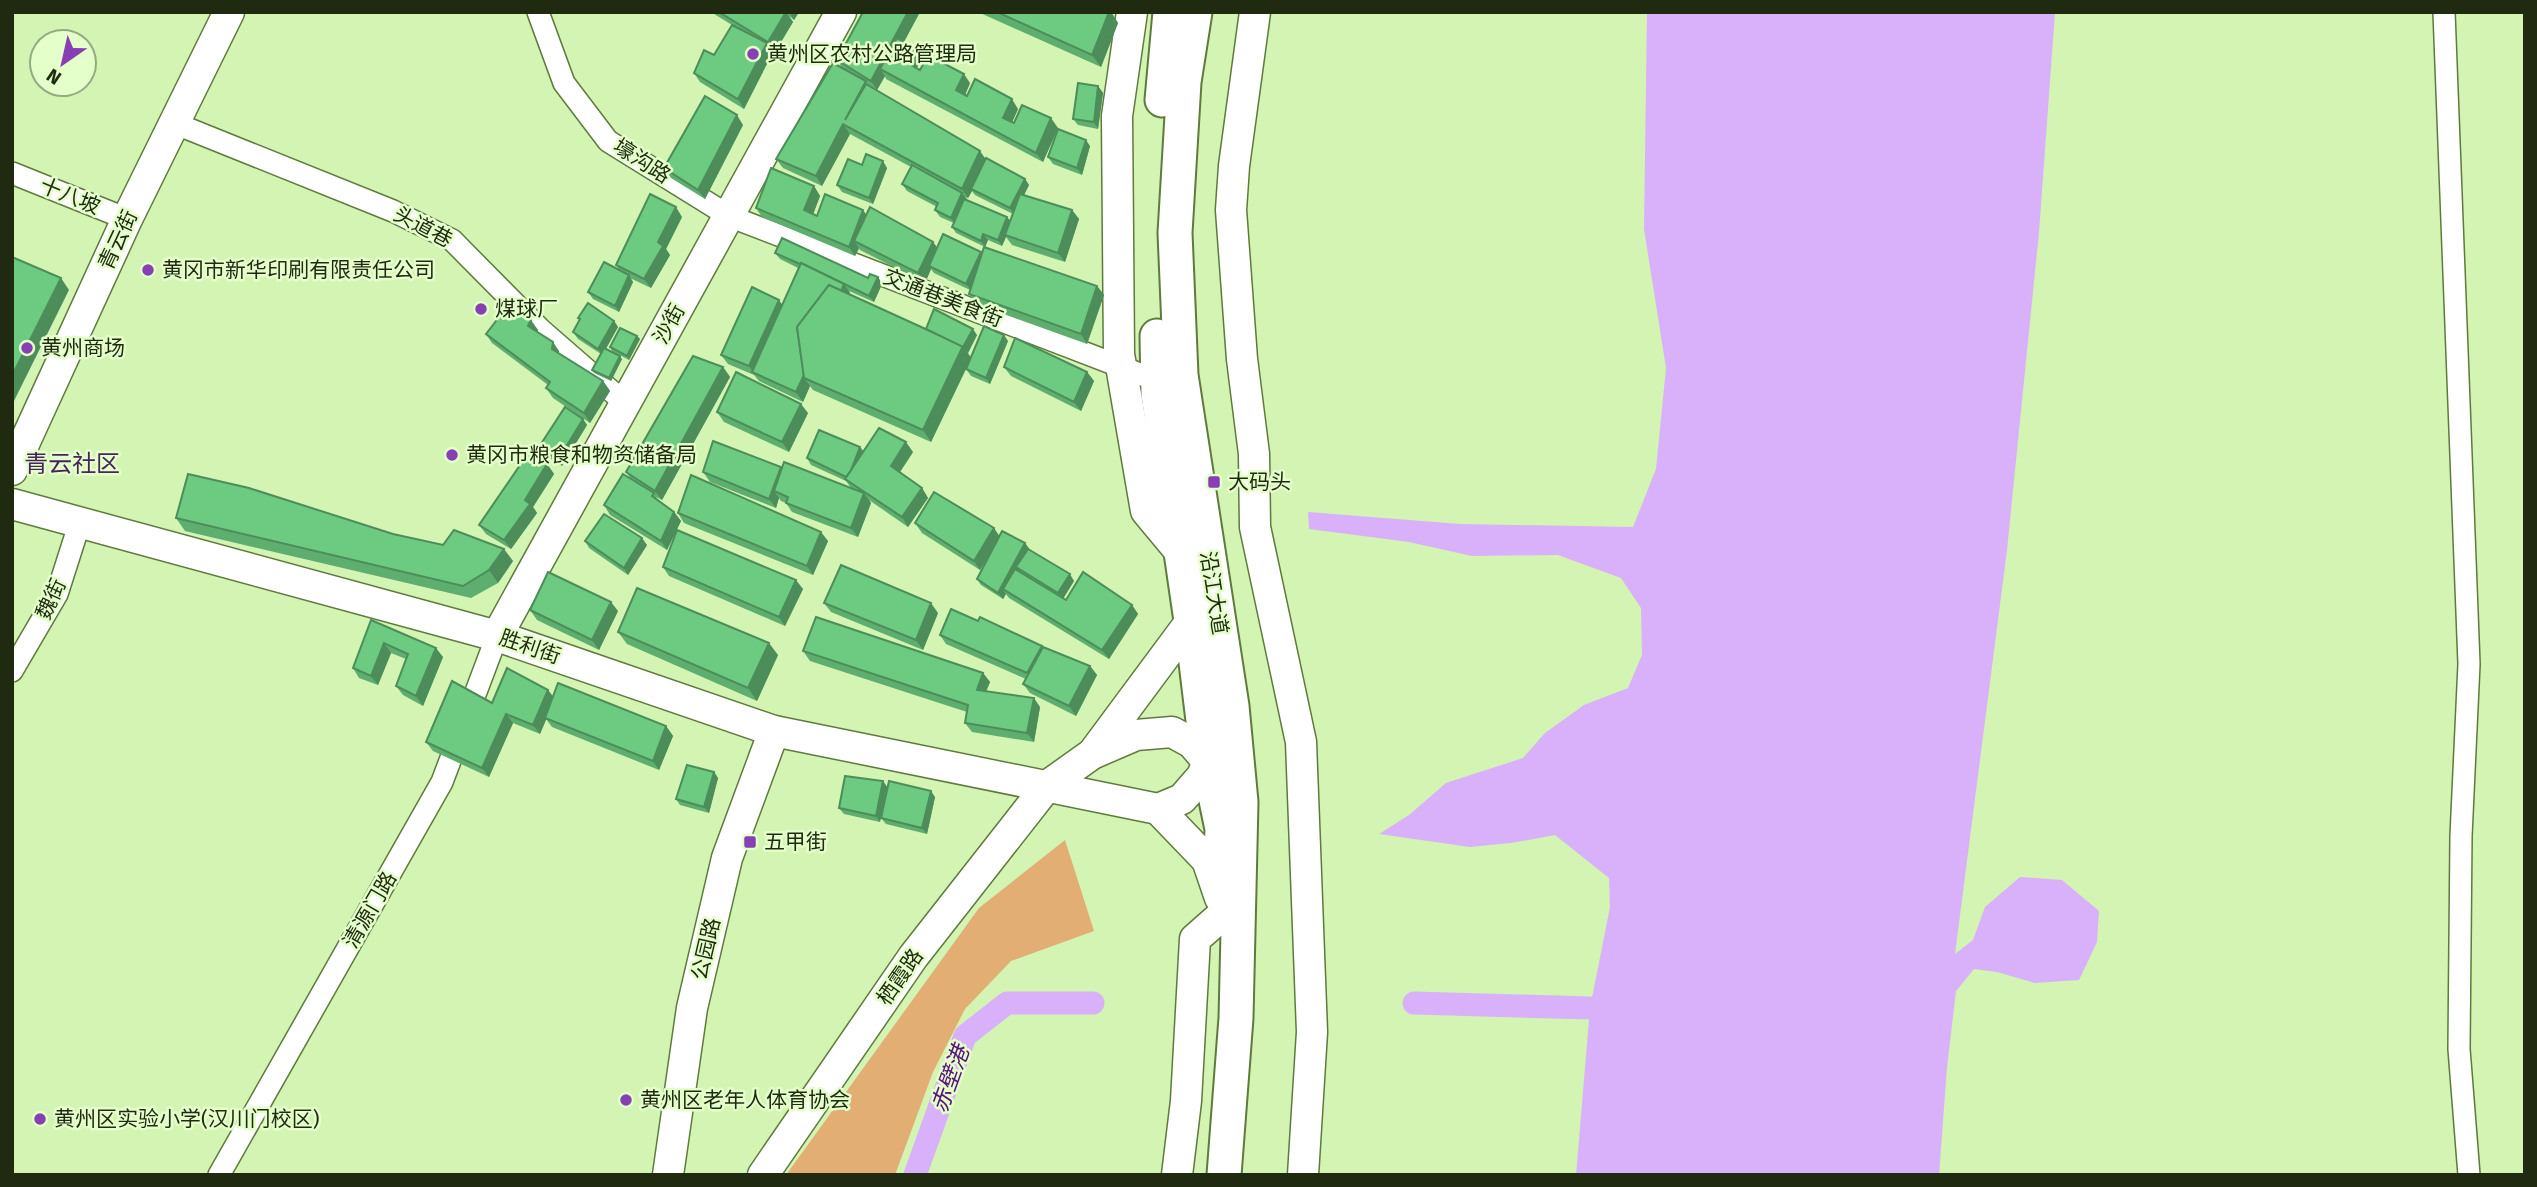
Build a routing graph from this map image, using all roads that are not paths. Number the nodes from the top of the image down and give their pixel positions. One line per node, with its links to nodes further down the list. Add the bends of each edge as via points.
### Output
1 (229, 12): 9 (street, 青云街)
2 (538, 12): 11 (street, 壕沟路, via 564,83 608,141)
3 (841, 12): 11 (street, 沙街)
4 (1132, 12): 13 (street, via 1117,116)
5 (1170, 12): 14 (main road, 沿江大道, via 1157,180)
6 (1195, 12): 27 (main road, 沿江大道, via 1184,82 1175,233 1181,375 1232,706)
7 (1255, 12): 36 (street, via 1231,210 1254,454 1255,527 1301,742 1312,1032)
8 (2444, 12): 37 (street, via 2469,664 2461,836 2459,1049)
9 (174, 123): 12 (street, 青云街); 15 (street, 头道巷, via 393,211 453,240 540,329)
10 (12, 173): 12 (street, 十八坡)
11 (729, 216): 13 (street, 交通巷美食街); 15 (street, 沙街)
12 (127, 219): 16 (street, 青云街)
13 (1122, 367): 14 (street, 交通巷美食街); 19 (street, via 1146,511)
14 (1158, 381): 19 (main road, 沿江大道)
15 (625, 403): 21 (street, 沙街)
16 (12, 470)
17 (12, 504): 18 (street, 胜利街)
18 (80, 522): 21 (street, 胜利街); 22 (street, 魏街, via 57,594)
19 (1181, 553): 20 (main road, 沿江大道)
20 (1191, 621): 24 (street); 25 (main road, 沿江大道)
21 (497, 635): 23 (street, 胜利街); 30 (street, 清源门路, via 443,782)
22 (12, 671)
23 (774, 731): 26 (street, 胜利街); 31 (street, 公园路, via 721,883 692,1008)
24 (1092, 754): 25 (street, via 1136,735 1171,732 1192,743); 26 (street, 栖霞路)
25 (1208, 762): 27 (street); 28 (street, via 1182,799); 29 (main road, 沿江大道, via 1222,829)
26 (1047, 786): 28 (street, 胜利街); 32 (street, 栖霞路, via 913,957)
27 (1241, 802): 35 (main road, 沿江大道, via 1236,1018)
28 (1158, 808): 29 (street, via 1207,860)
29 (1220, 907): 33 (street, via 1195,939); 34 (main road, 沿江大道, via 1217,1036)
30 (219, 1175)
31 (668, 1175)
32 (763, 1175)
33 (1177, 1175)
34 (1205, 1175)
35 (1224, 1175)
36 (1303, 1175)
37 (2469, 1175)

